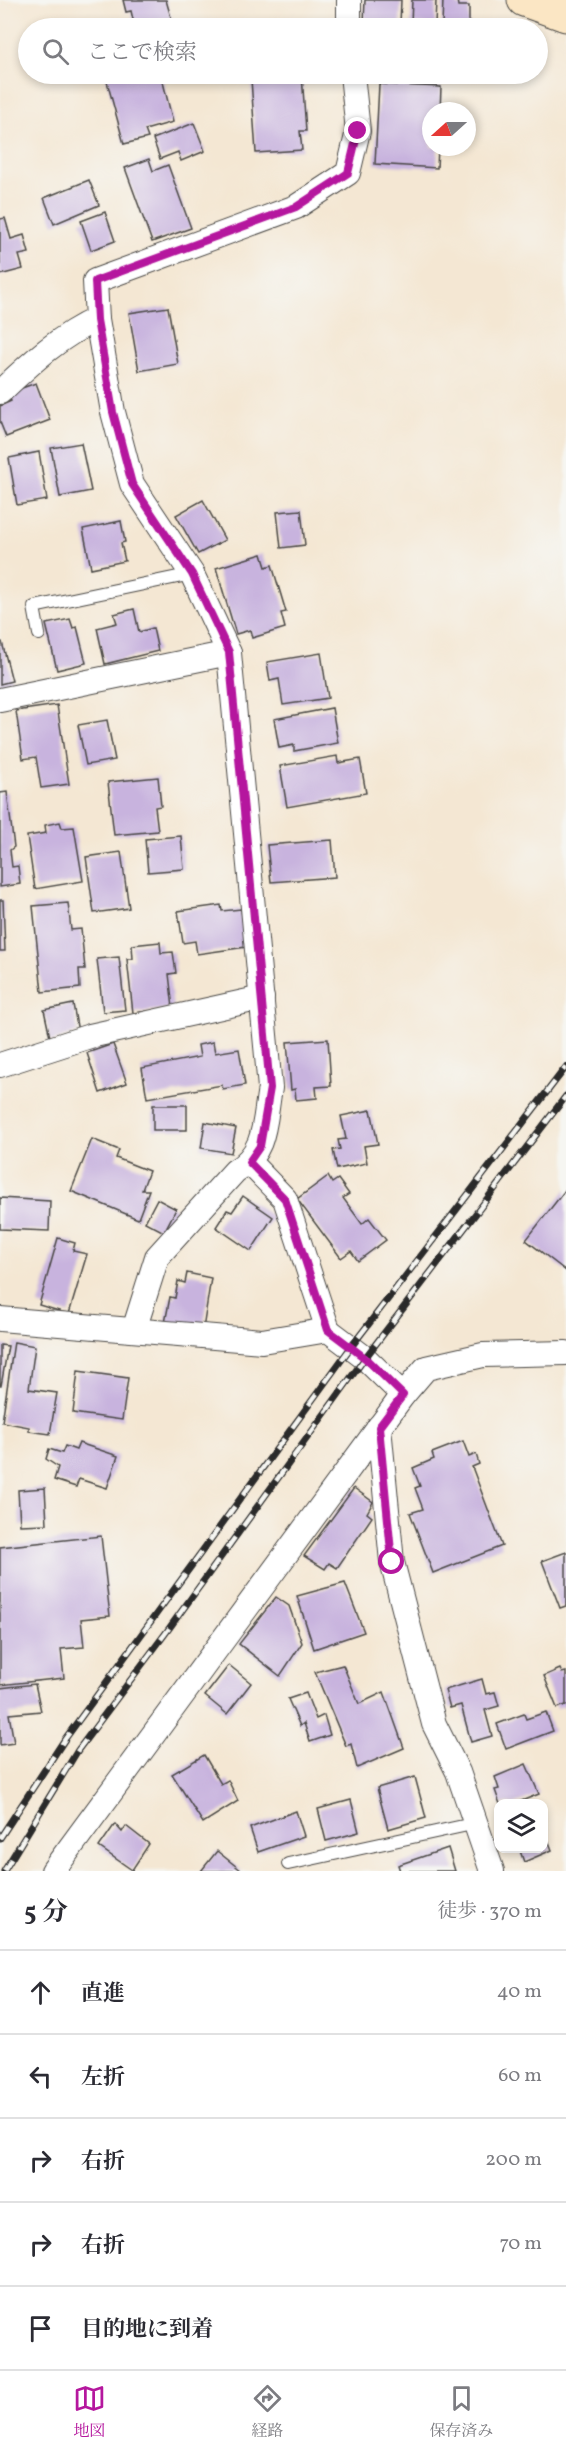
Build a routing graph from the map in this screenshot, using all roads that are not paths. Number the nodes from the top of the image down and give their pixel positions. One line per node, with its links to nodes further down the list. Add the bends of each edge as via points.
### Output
1 (349, 0): 4 (street)
2 (524, 0): 3 (street)
3 (566, 15)
4 (349, 18)
5 (353, 84): 6 (street, via 358,131 348,173 296,207 95,281)
6 (97, 320): 7 (street, via 77,328 40,355); 8 (street, via 113,412 132,484)
7 (0, 392)
8 (192, 574): 9 (lane, via 34,607); 10 (street)
9 (39, 634)
10 (229, 652): 11 (street); 12 (street)
11 (0, 700)
12 (262, 998): 13 (street, via 90,1036); 14 (street, via 270,1088 260,1146)
13 (0, 1065)
14 (249, 1162): 16 (street, via 235,1171 156,1257); 17 (street, via 285,1199)
15 (0, 1319): 16 (street)
16 (134, 1330): 17 (street, via 262,1341)
17 (328, 1330): 19 (street, via 365,1358)
18 (566, 1353): 19 (street, via 483,1356 426,1368)
19 (403, 1395): 20 (street)
20 (379, 1427): 21 (street, via 392,1562 434,1724); 23 (street)
21 (477, 1823): 22 (lane); 24 (street)
22 (288, 1864)
23 (53, 1871)
24 (492, 1871)

